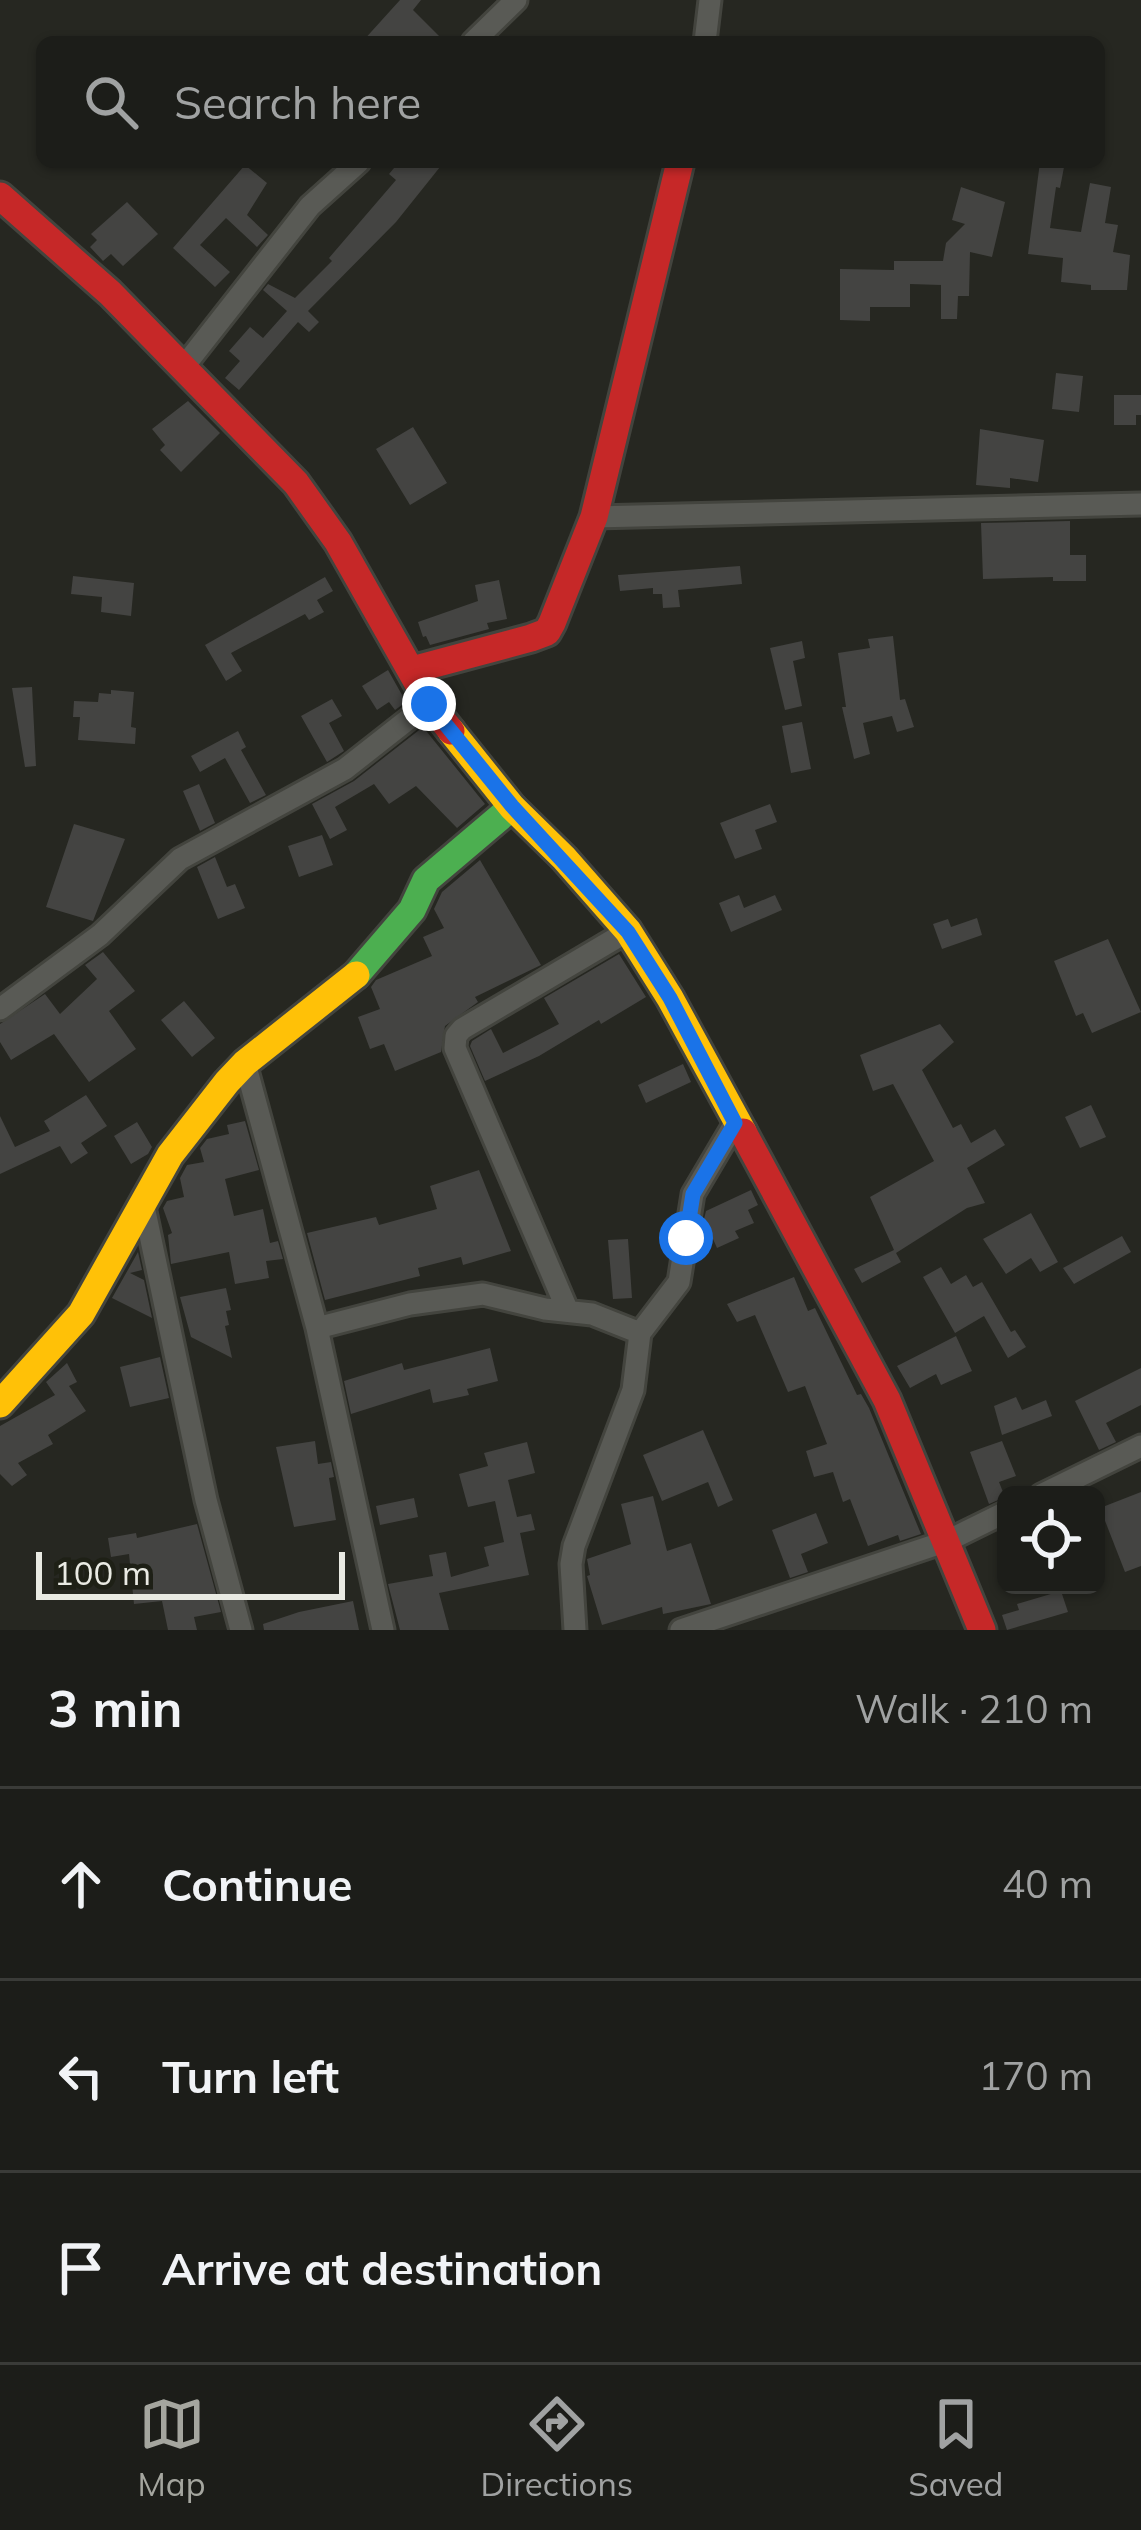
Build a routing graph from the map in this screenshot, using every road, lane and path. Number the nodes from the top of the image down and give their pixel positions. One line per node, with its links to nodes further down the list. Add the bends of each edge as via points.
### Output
1 (516, 0): 3 (street)
2 (710, 0): 4 (street)
3 (479, 36)
4 (706, 36)
5 (352, 168): 8 (street, via 310,206)
6 (679, 168): 10 (street)
7 (0, 196): 8 (street)
8 (182, 369): 11 (street, via 296,483)
9 (1141, 504): 10 (street)
10 (594, 517): 11 (street, via 547,632)
11 (412, 670): 12 (street)
12 (429, 704): 13 (street); 15 (street, via 345,769 180,859 100,935)
13 (512, 806): 14 (street); 16 (street, via 426,880 412,910 351,982)
14 (628, 932): 17 (street); 19 (street, via 462,1028 454,1048)
15 (0, 1009)
16 (244, 1063): 18 (street, via 170,1154); 20 (street)
17 (735, 1123): 21 (street, via 693,1194 679,1282); 26 (street, via 887,1400)
18 (143, 1202): 22 (street, via 80,1313); 28 (street, via 200,1477)
19 (566, 1309): 20 (street, via 467,1295); 21 (street)
20 (317, 1328): 29 (street)
21 (640, 1333): 30 (street, via 633,1390 574,1546)
22 (0, 1404)
23 (1141, 1446): 24 (street)
24 (1059, 1486)
25 (997, 1516): 26 (street)
26 (947, 1541): 27 (street); 31 (street)
27 (693, 1629)
28 (242, 1630)
29 (383, 1630)
30 (575, 1630)
31 (982, 1630)

